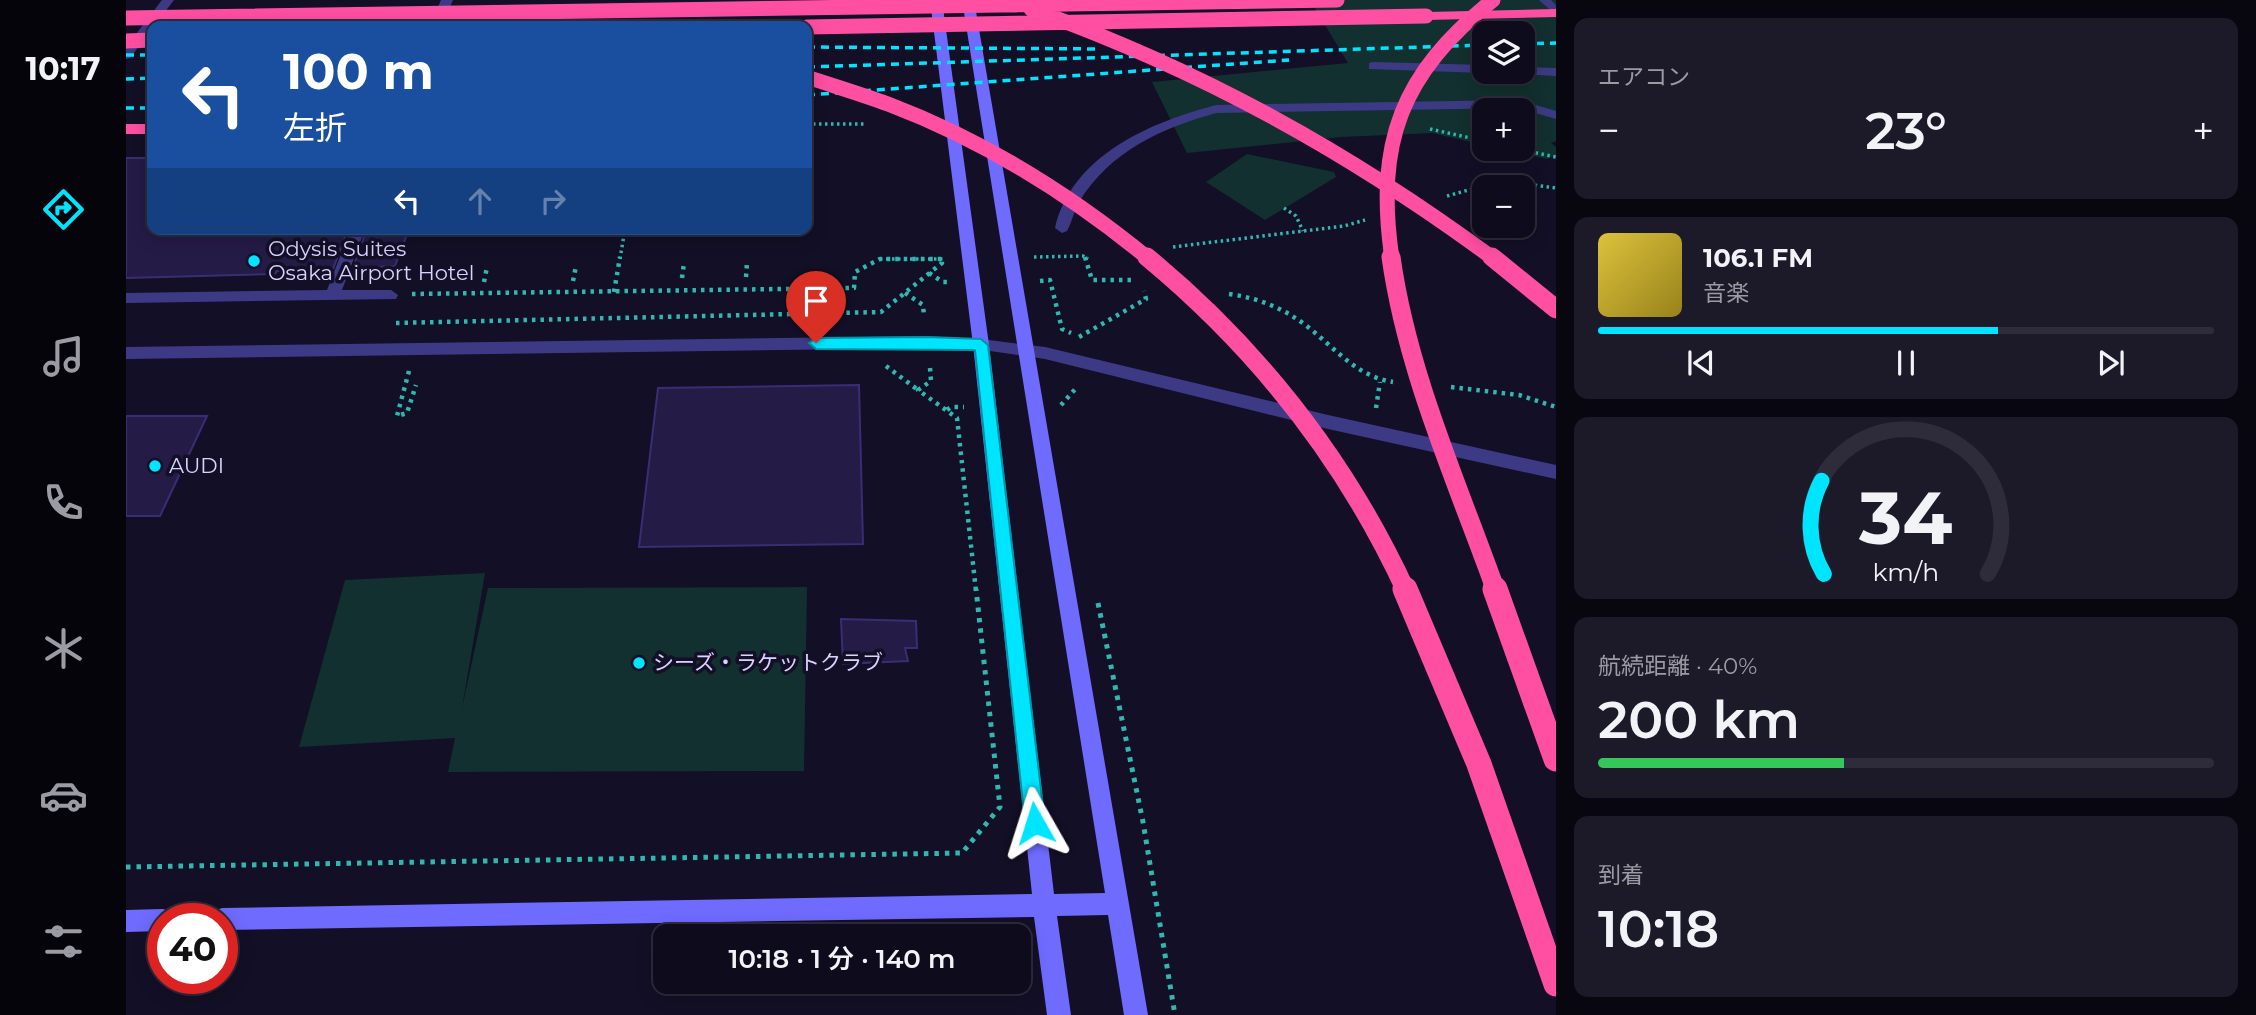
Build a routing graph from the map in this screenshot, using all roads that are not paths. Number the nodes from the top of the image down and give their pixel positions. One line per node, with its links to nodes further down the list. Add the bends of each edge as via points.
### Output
1 (168, 0): 11 (street, bridge)
2 (447, 0): 12 (street)
3 (936, 0): 32 (street)
4 (968, 0): 33 (street)
5 (1003, 0): 31 (highway, bridge, via 1108,38 1253,106 1413,202)
6 (1337, 0): 10 (highway, bridge)
7 (1493, 0): 36 (highway, bridge, via 1441,46 1416,81 1400,115 1386,197 1391,261 1424,389)
8 (1545, 0): 9 (street)
9 (1556, 13): 13 (highway, bridge)
10 (126, 18)
11 (152, 21)
12 (438, 21)
13 (812, 27)
14 (147, 28): 17 (street, bridge)
15 (147, 40): 16 (highway, bridge)
16 (126, 41)
17 (126, 55)
18 (1373, 66): 19 (street)
19 (1472, 69)
20 (1535, 71): 21 (street)
21 (1556, 72)
22 (812, 79): 42 (highway, bridge, via 941,127 1066,196 1188,289 1296,408 1349,482 1397,570 1450,688)
23 (1556, 115): 26 (street, bridge, via 1520,104 1216,109 1149,132 1100,164 1082,186)
24 (147, 129): 25 (highway)
25 (126, 130)
26 (1062, 228)
27 (356, 235): 28 (street)
28 (332, 295): 29 (street); 30 (street)
29 (391, 295)
30 (126, 298)
31 (1556, 309)
32 (981, 345): 33 (street); 34 (street, via 927,342); 37 (street)
33 (1027, 349): 35 (street); 38 (street)
34 (126, 353)
35 (1556, 472)
36 (1556, 759)
37 (1044, 904): 38 (street); 39 (street); 43 (street)
38 (1118, 904): 44 (street)
39 (238, 919)
40 (126, 920): 41 (street)
41 (147, 920)
42 (1556, 984)
43 (1059, 1015)
44 (1136, 1015)

